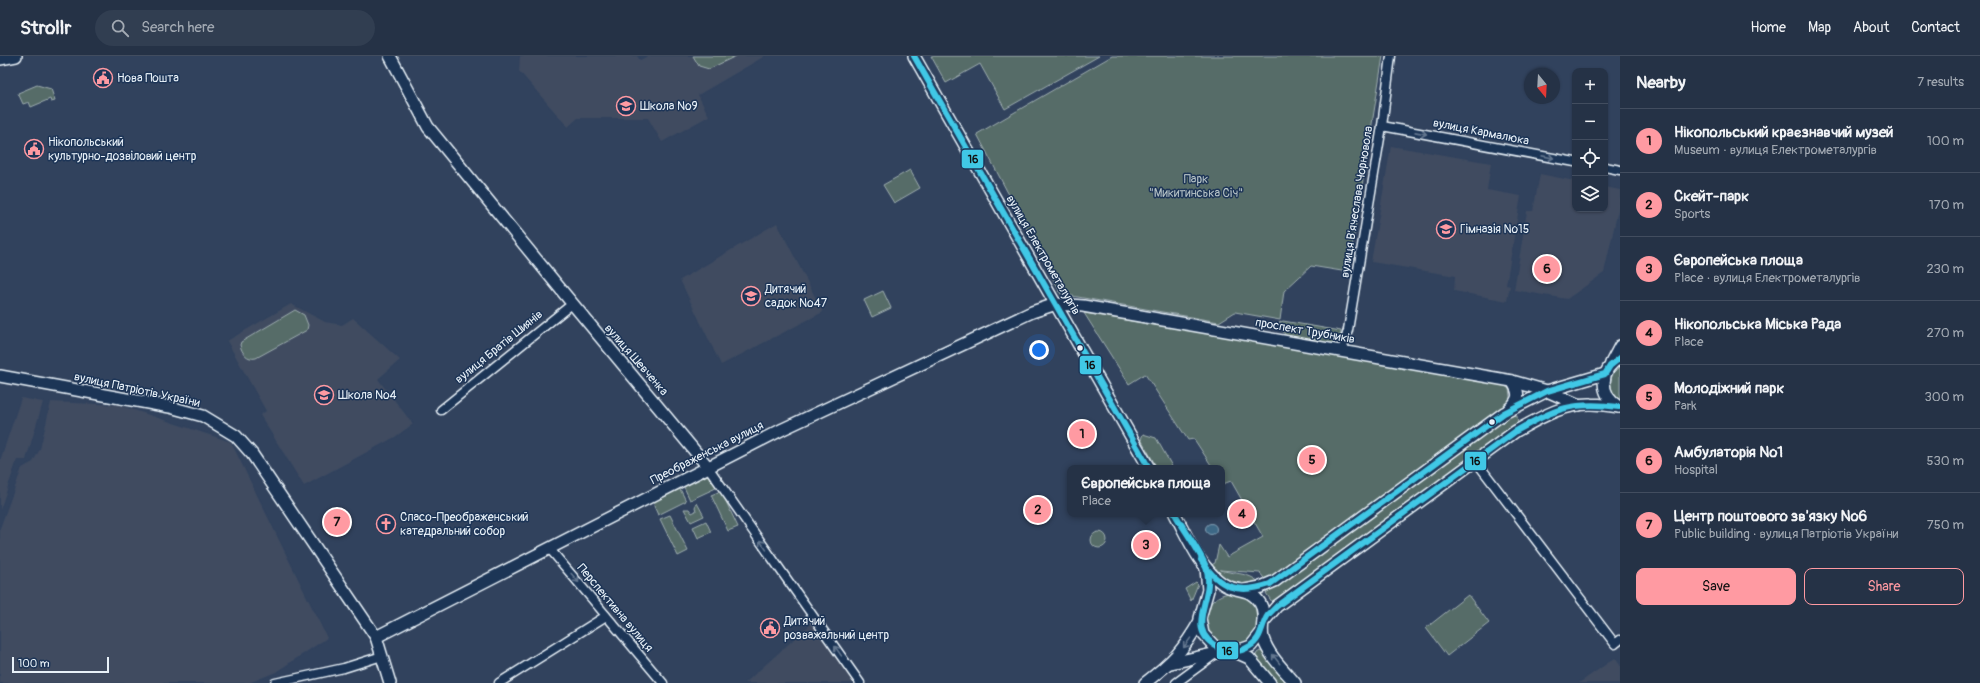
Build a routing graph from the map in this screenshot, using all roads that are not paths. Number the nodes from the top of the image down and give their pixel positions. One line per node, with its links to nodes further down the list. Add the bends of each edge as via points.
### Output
1 (16, 56): 5 (main road)
2 (390, 56): 10 (main road, вулиця Шевченка, via 428,127)
3 (914, 56): 11 (main road, вулиця Електрометалургів)
4 (1391, 56): 6 (street, вулиця В'ячеслава Чорновола)
5 (0, 59)
6 (1382, 126): 7 (street, вулиця Кармалюка, one-way to 7); 13 (street, вулиця В'ячеслава Чорновола, via 1348,330)
7 (1572, 161)
8 (1608, 168): 9 (street)
9 (1620, 170)
10 (572, 304): 21 (street, вулиця Братів Шиянів); 26 (main road, вулиця Шевченка)
11 (1056, 304): 13 (main road, проспект Трубників, via 1083,306); 25 (main road, вулиця Електрометалургів); 26 (main road, Преображенська вулиця, via 1032,312)
12 (1620, 346): 15 (main road)
13 (1342, 351): 17 (main road, проспект Трубників)
14 (1620, 358): 15 (main road)
15 (1607, 370): 18 (main road); 20 (main road, проспект Трубників, via 1604,385 1606,395 1613,404)
16 (0, 376): 37 (main road, вулиця Патріотів України, via 170,407 203,416 236,436 252,454)
17 (1512, 381): 18 (main road, проспект Трубників); 22 (main road, via 1518,389 1517,401)
18 (1547, 391): 19 (main road, проспект Трубників); 22 (main road)
19 (1579, 405): 20 (main road, проспект Трубників); 23 (main road, проспект Трубників, via 1544,415)
20 (1620, 407)
21 (441, 410)
22 (1507, 412): 23 (main road, via 1520,415); 31 (main road, via 1275,581)
23 (1520, 428): 24 (main road, проспект Трубників)
24 (1475, 460): 34 (main road, проспект Трубників, via 1277,606); 38 (street, via 1615,644)
25 (1147, 465)
26 (708, 467): 28 (main road, Преображенська вулиця); 47 (street, вулиця Шевченка, one-way to 26)
27 (1177, 517): 29 (main road)
28 (549, 548): 33 (street, Перспективна вулиця, one-way to 33); 37 (main road, Преображенська вулиця)
29 (1206, 568): 30 (main road); 32 (main road)
30 (1229, 588): 31 (main road); 32 (main road, via 1215,593)
31 (1245, 590): 34 (main road, via 1259,602)
32 (1206, 602): 35 (main road)
33 (606, 616): 45 (street); 46 (street, Перспективна вулиця)
34 (1264, 620): 36 (main road)
35 (1200, 621): 39 (main road, via 1206,639); 42 (main road, one-way to 42, via 1188,642)
36 (1262, 632): 40 (main road, via 1251,646); 51 (main road, one-way to 36, via 1268,648)
37 (376, 637): 41 (main road, вулиця Патріотів України)
38 (1620, 640)
39 (1219, 652): 40 (main road); 42 (main road); 49 (street)
40 (1234, 652): 50 (main road, via 1252,661)
41 (382, 656): 43 (street, via 344,668); 44 (main road, вулиця Патріотів України)
42 (1171, 663): 48 (main road)
43 (275, 683)
44 (390, 683)
45 (500, 683)
46 (663, 683)
47 (860, 683)
48 (1145, 683)
49 (1176, 683)
50 (1270, 683)
51 (1295, 683)

